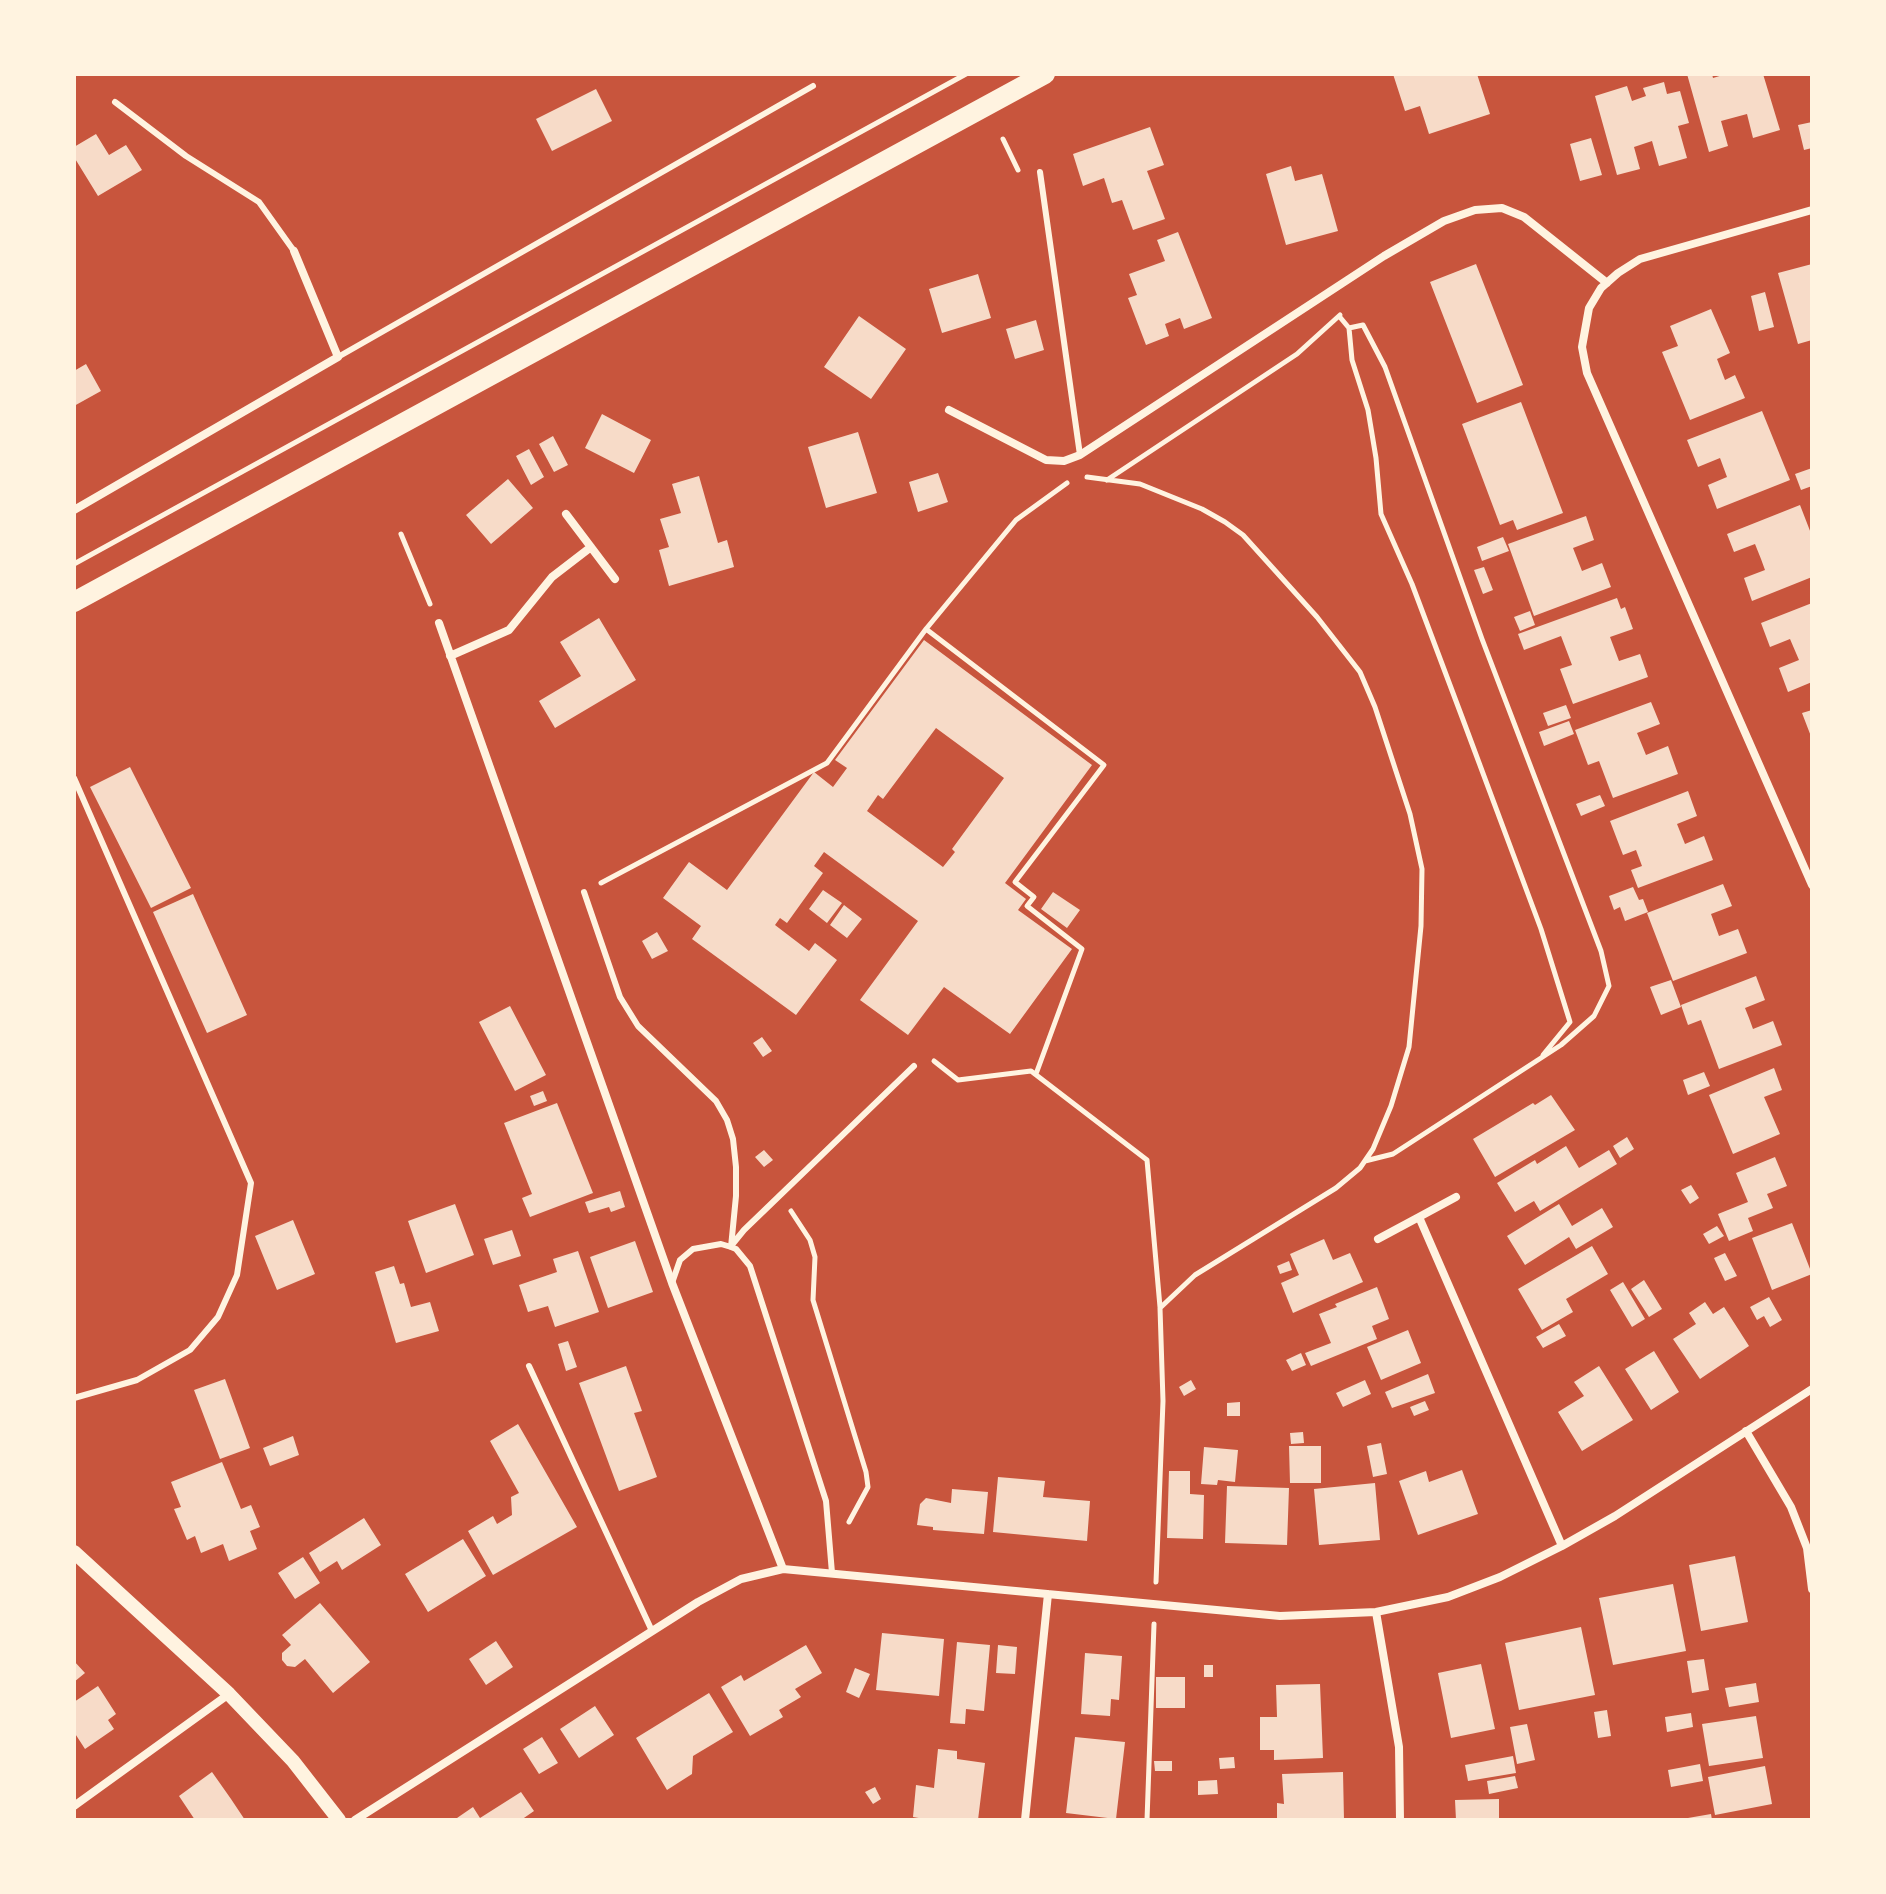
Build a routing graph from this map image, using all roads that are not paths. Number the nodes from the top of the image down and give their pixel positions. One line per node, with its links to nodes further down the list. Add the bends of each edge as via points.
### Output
1 (1045, 74): 15 (main road)
2 (813, 86): 8 (lane)
3 (115, 102): 6 (lane, via 259,202)
4 (1040, 172): 10 (lane)
5 (1812, 210): 7 (street, via 1640,259)
6 (294, 251): 8 (street)
7 (1607, 283): 10 (street, via 1524,217 1502,208 1475,210 1444,221 1297,311); 19 (street, via 1589,308 1583,330 1587,373)
8 (338, 357): 11 (street)
9 (949, 410): 10 (street, via 1046,460)
10 (1080, 455)
11 (74, 510)
12 (566, 514): 13 (street)
13 (591, 547): 14 (street); 17 (street, via 552,577 509,630)
14 (615, 579)
15 (74, 602)
16 (439, 623): 17 (street)
17 (450, 656): 26 (street)
18 (74, 778): 29 (lane, via 251,1183 237,1275 218,1317 190,1350 137,1380)
19 (1812, 885)
20 (584, 892): 25 (lane, via 620,997 638,1026 716,1101 727,1120 736,1167)
21 (914, 1066): 25 (lane)
22 (1456, 1197): 23 (street)
23 (1419, 1217): 24 (street); 31 (street)
24 (1378, 1239)
25 (731, 1247): 26 (lane, via 693,1249 680,1260); 34 (lane, via 750,1266 826,1501)
26 (672, 1283): 33 (street)
27 (529, 1366): 38 (lane)
28 (1812, 1389): 30 (street)
29 (74, 1398)
30 (1746, 1431): 31 (street); 35 (street, via 1791,1507 1807,1548)
31 (1562, 1546): 37 (street, via 1448,1597)
32 (74, 1552): 39 (street)
33 (783, 1569): 34 (street); 38 (street, via 741,1579)
34 (832, 1573): 36 (street)
35 (1812, 1589)
36 (1048, 1594): 37 (street, via 1280,1616); 43 (street)
37 (1376, 1612): 44 (street, via 1399,1747)
38 (652, 1631): 42 (street)
39 (229, 1694): 40 (street); 41 (street, via 293,1761)
40 (74, 1806)
41 (339, 1820)
42 (355, 1820)
43 (1025, 1820)
44 (1400, 1820)

